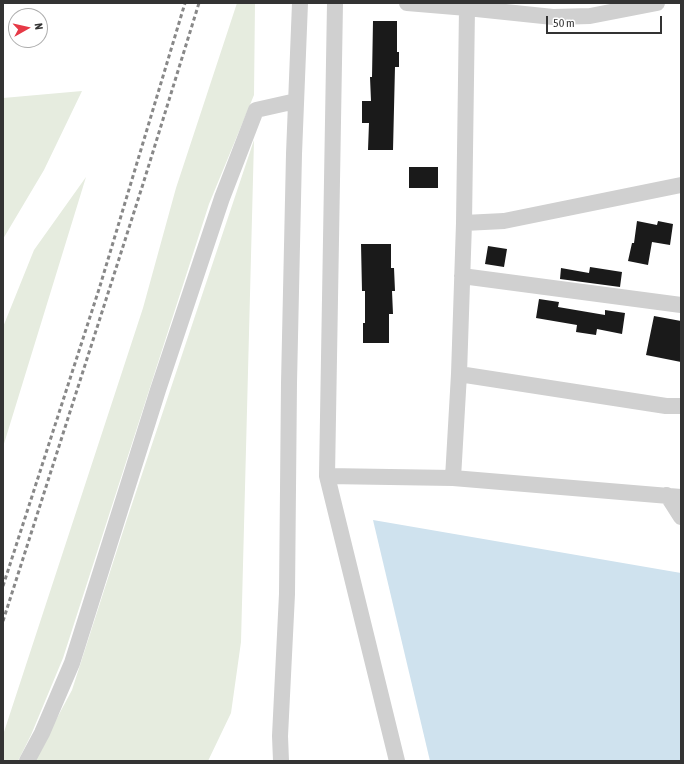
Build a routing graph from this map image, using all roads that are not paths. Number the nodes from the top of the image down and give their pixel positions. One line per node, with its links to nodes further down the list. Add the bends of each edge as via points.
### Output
1 (300, 3): 6 (street)
2 (335, 3): 13 (street)
3 (407, 3): 5 (street)
4 (657, 3): 5 (street, via 590,16 553,17)
5 (467, 6): 8 (street)
6 (296, 101): 17 (street, via 256,110 222,198 158,390 72,663); 18 (street, via 287,594)
7 (681, 185): 8 (street, via 504,221)
8 (464, 222): 9 (street)
9 (462, 276): 10 (street); 11 (street)
10 (681, 305)
11 (459, 374): 12 (street, via 666,406); 14 (street)
12 (681, 406)
13 (327, 476): 14 (street); 19 (street)
14 (453, 478): 15 (street)
15 (674, 496): 16 (street)
16 (681, 517)
17 (28, 761)
18 (280, 761)
19 (397, 761)

